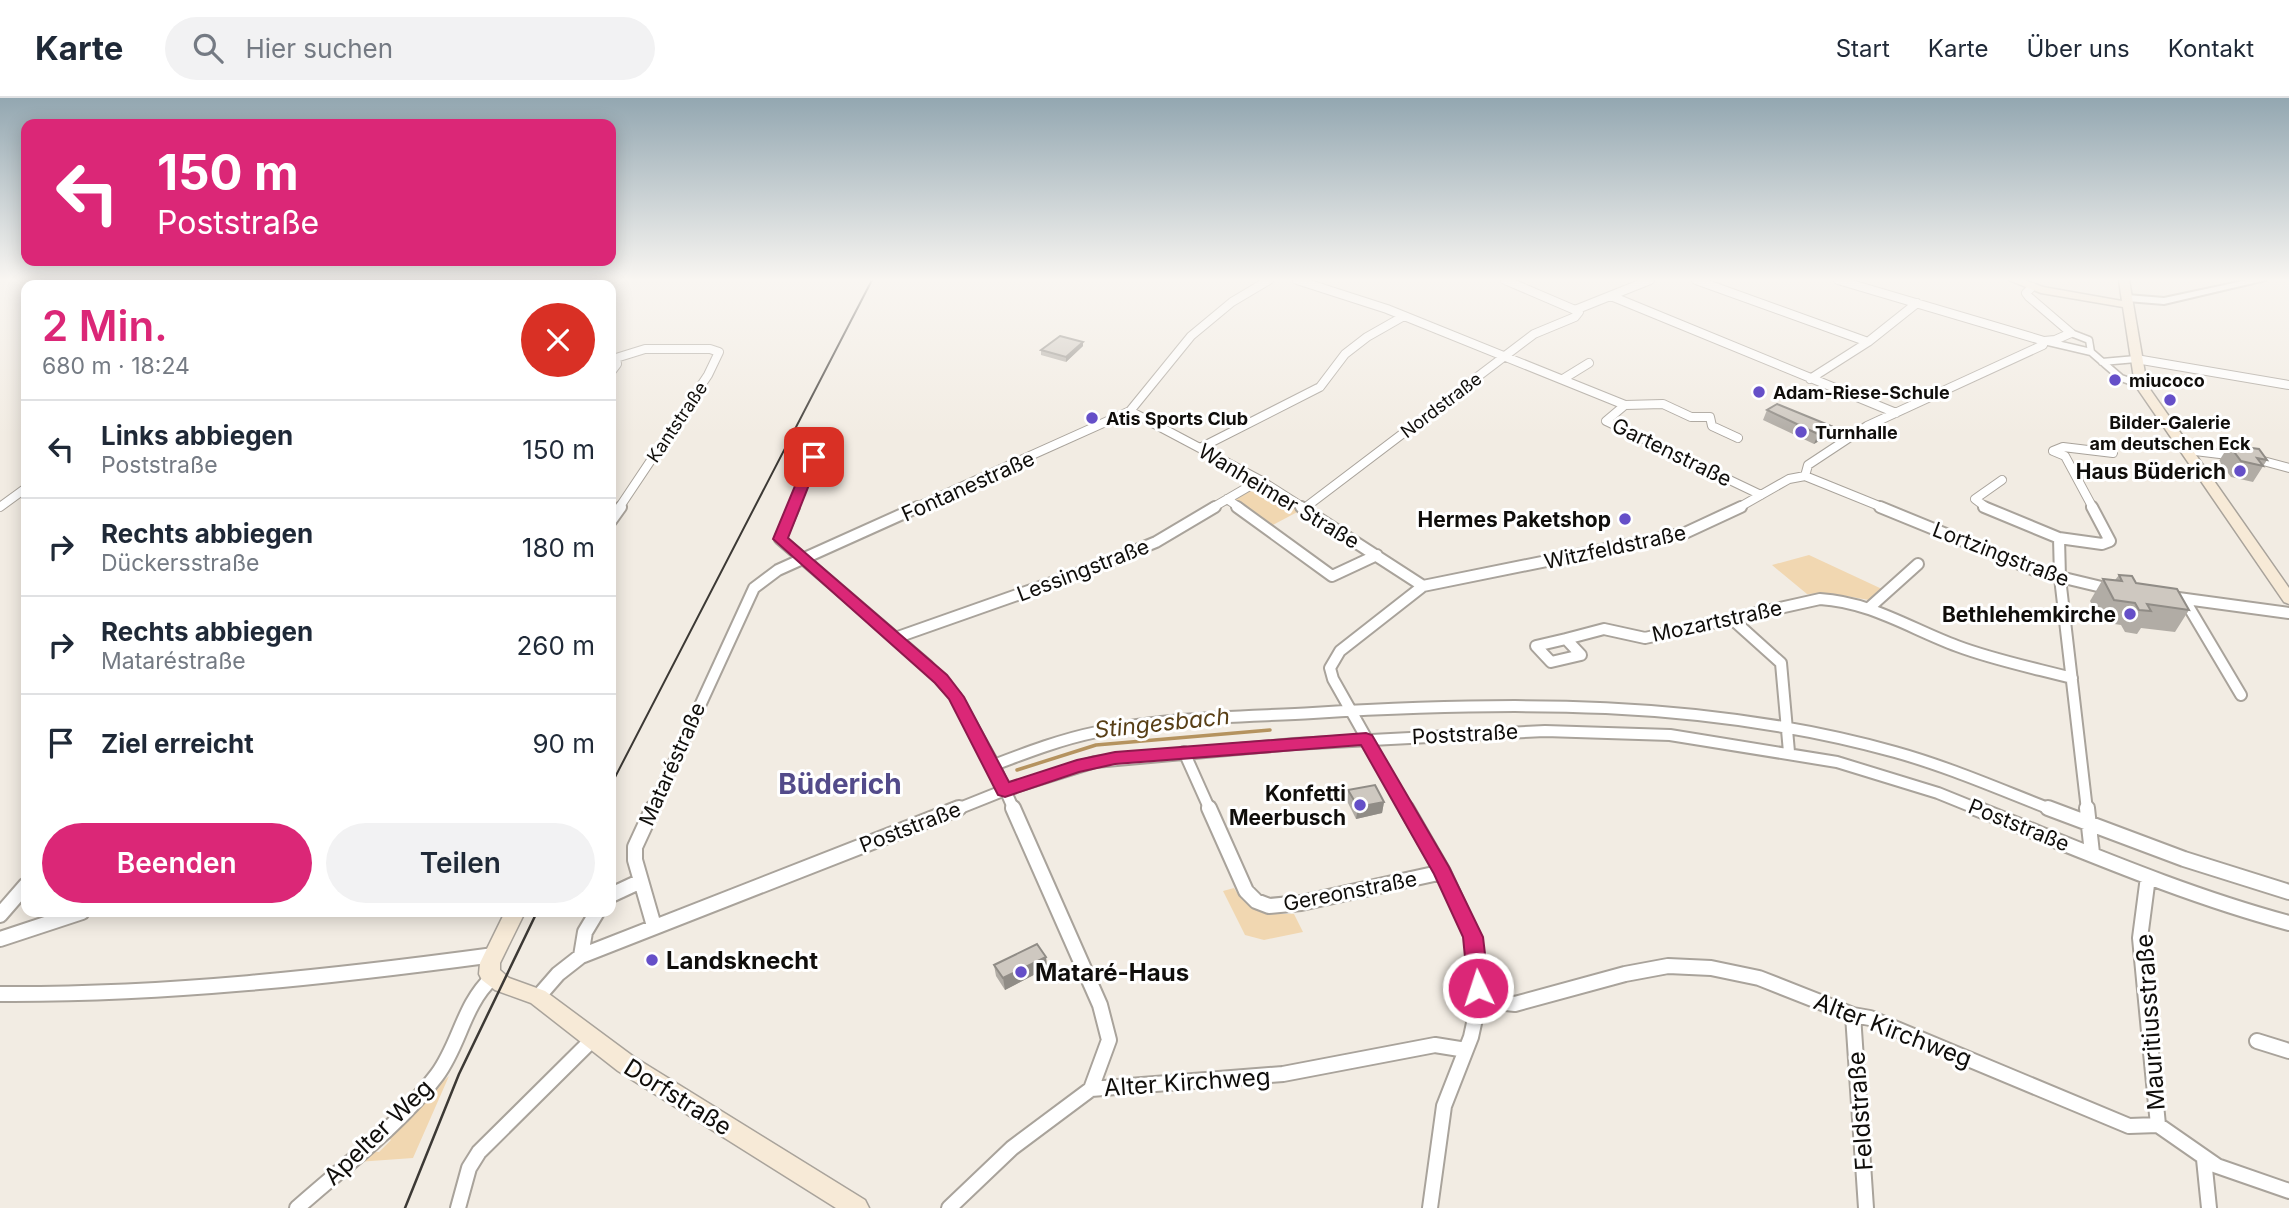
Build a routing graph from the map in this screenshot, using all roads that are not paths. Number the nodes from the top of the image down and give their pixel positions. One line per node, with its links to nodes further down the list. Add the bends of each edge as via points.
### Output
1 (1196, 332): 24 (street)
2 (1377, 332): 27 (street, via 1328,371 1320,387)
3 (1444, 332): 14 (street, Gartenstraße)
4 (1539, 332): 14 (street, Nordstraße)
5 (1702, 332): 20 (street)
6 (1840, 332): 12 (street)
7 (1881, 332): 12 (street)
8 (2013, 332): 11 (street)
9 (2132, 332): 16 (main road)
10 (2070, 333): 11 (street, Witzfeldstraße); 13 (street, via 2089,340)
11 (2044, 341): 13 (street); 25 (street, Witzfeldstraße)
12 (1868, 342): 20 (street)
13 (2091, 352): 17 (street)
14 (1506, 356): 19 (street, Gartenstraße); 39 (street, Nordstraße)
15 (616, 358): 40 (street, Kantstraße, via 645,349 719,352)
16 (2136, 359): 17 (street); 21 (main road); 22 (street)
17 (2102, 362): 21 (street, via 2121,378)
18 (1588, 363): 19 (street)
19 (1563, 379): 23 (street, Gartenstraße)
20 (1810, 379): 25 (street)
21 (2141, 385): 28 (main road)
22 (2289, 385)
23 (1625, 405): 26 (street, Gartenstraße, via 1663,404 1691,417 1710,417 1712,426); 36 (street, Gartenstraße, via 1605,421)
24 (1130, 411): 27 (street, Wanheimer Straße); 43 (street, Fontanestraße)
25 (1896, 413): 32 (street, Witzfeldstraße, via 1867,426 1808,465)
26 (1738, 438)
27 (1200, 448): 33 (street, Wanheimer Straße)
28 (2187, 450): 31 (street); 50 (main road)
29 (2113, 453): 41 (street, via 2063,447 2053,451 2065,456 2110,541)
30 (814, 457): 43 (street, via 780,539)
31 (2289, 468)
32 (1805, 476): 36 (street, Witzfeldstraße, via 1788,479); 45 (street, Lortzingstraße)
33 (1260, 480): 37 (street, Lessingstraße); 39 (street, Wanheimer Straße)
34 (2002, 480): 41 (street, via 1975,499 1986,508)
35 (21, 492): 38 (street)
36 (1761, 495): 46 (street, Witzfeldstraße, via 1708,524 1660,540)
37 (1227, 499): 42 (street, via 1332,576); 54 (street, Lessingstraße, via 1156,542)
38 (0, 507)
39 (1306, 508): 42 (street, Wanheimer Straße)
40 (616, 513)
41 (2059, 538): 45 (street)
42 (1377, 555): 46 (street, Wanheimer Straße)
43 (805, 559): 54 (street); 69 (street, Mataréstraße, via 744,607 635,847)
44 (1918, 564): 51 (street)
45 (2060, 578): 47 (street, Lortzingstraße); 56 (street)
46 (1423, 586): 58 (street, Witzfeldstraße, via 1333,659 1333,679)
47 (2118, 590)
48 (2158, 595): 49 (street)
49 (2184, 599): 52 (street); 57 (street)
50 (2289, 599)
51 (1868, 608): 53 (street, Mozartstraße, via 1820,599); 56 (street, Mozartstraße, via 1958,646)
52 (2289, 613)
53 (1732, 619): 55 (street, Mozartstraße, via 1645,638 1604,629); 59 (street, via 1781,663)
54 (895, 638): 63 (street, via 928,665 956,697)
55 (1566, 639)
56 (2072, 678): 65 (street)
57 (2241, 695)
58 (1349, 710): 59 (street, Poststraße, via 1541,703 1674,712); 60 (street, Witzfeldstraße); 63 (street, Poststraße, via 1139,725 1052,744)
59 (1785, 727): 62 (street); 65 (street, Poststraße, via 1896,751)
60 (1366, 739): 61 (street, Poststraße); 62 (street, Poststraße, via 1545,731 1670,735); 67 (street, Witzfeldstraße)
61 (1184, 752): 64 (street, Poststraße, via 1095,762); 67 (street, Gereonstraße, via 1246,891 1256,901 1269,906 1301,903)
62 (1789, 752): 66 (street, Poststraße, via 1889,776)
63 (994, 765): 64 (street)
64 (1005, 790): 78 (street, Poststraße); 91 (street, via 1100,1005 1109,1040)
65 (2089, 823): 66 (street); 71 (street, Poststraße, via 2206,868)
66 (2092, 853): 68 (street, Poststraße)
67 (1443, 872): 85 (street, Witzfeldstraße, via 1473,937)
68 (2148, 877): 77 (street, Poststraße); 92 (street, Mauritiusstraße, via 2140,938)
69 (641, 881): 72 (street); 78 (street, Mataréstraße)
70 (21, 891): 73 (street)
71 (2289, 892)
72 (616, 893)
73 (0, 915)
74 (67, 917): 79 (street)
75 (513, 917): 80 (main road)
76 (594, 917): 81 (street, via 585,932)
77 (2289, 923)
78 (654, 926): 81 (street, Poststraße)
79 (0, 939)
80 (494, 955): 82 (main road, via 488,969); 83 (street, via 229,988)
81 (581, 957): 84 (street, Poststraße)
82 (497, 981): 84 (main road, Dorfstraße); 95 (street, Apelter Weg, via 475,995 445,1063 430,1083)
83 (0, 994)
84 (538, 997): 87 (main road, Dorfstraße)
85 (1477, 1000): 86 (street, Alter Kirchweg, via 1515,1004 1668,966 1711,968 1759,978); 89 (street, Witzfeldstraße)
86 (1853, 1015): 92 (street, Alter Kirchweg, via 1870,1018 2129,1126); 100 (street, Feldstraße)
87 (592, 1040): 96 (street, via 479,1152 469,1168); 97 (main road, Dorfstraße)
88 (2257, 1041): 90 (street)
89 (1466, 1050): 91 (street, Alter Kirchweg, via 1435,1045 1283,1074); 99 (street, Witzfeldstraße, via 1444,1106)
90 (2289, 1051)
91 (1091, 1089): 98 (street, Alter Kirchweg, via 1012,1148)
92 (2158, 1125): 93 (street)
93 (2204, 1159): 94 (street); 101 (street)
94 (2289, 1191)
95 (297, 1208)
96 (458, 1208)
97 (857, 1208)
98 (948, 1208)
99 (1430, 1208)
100 (1867, 1208)
101 (2209, 1208)

